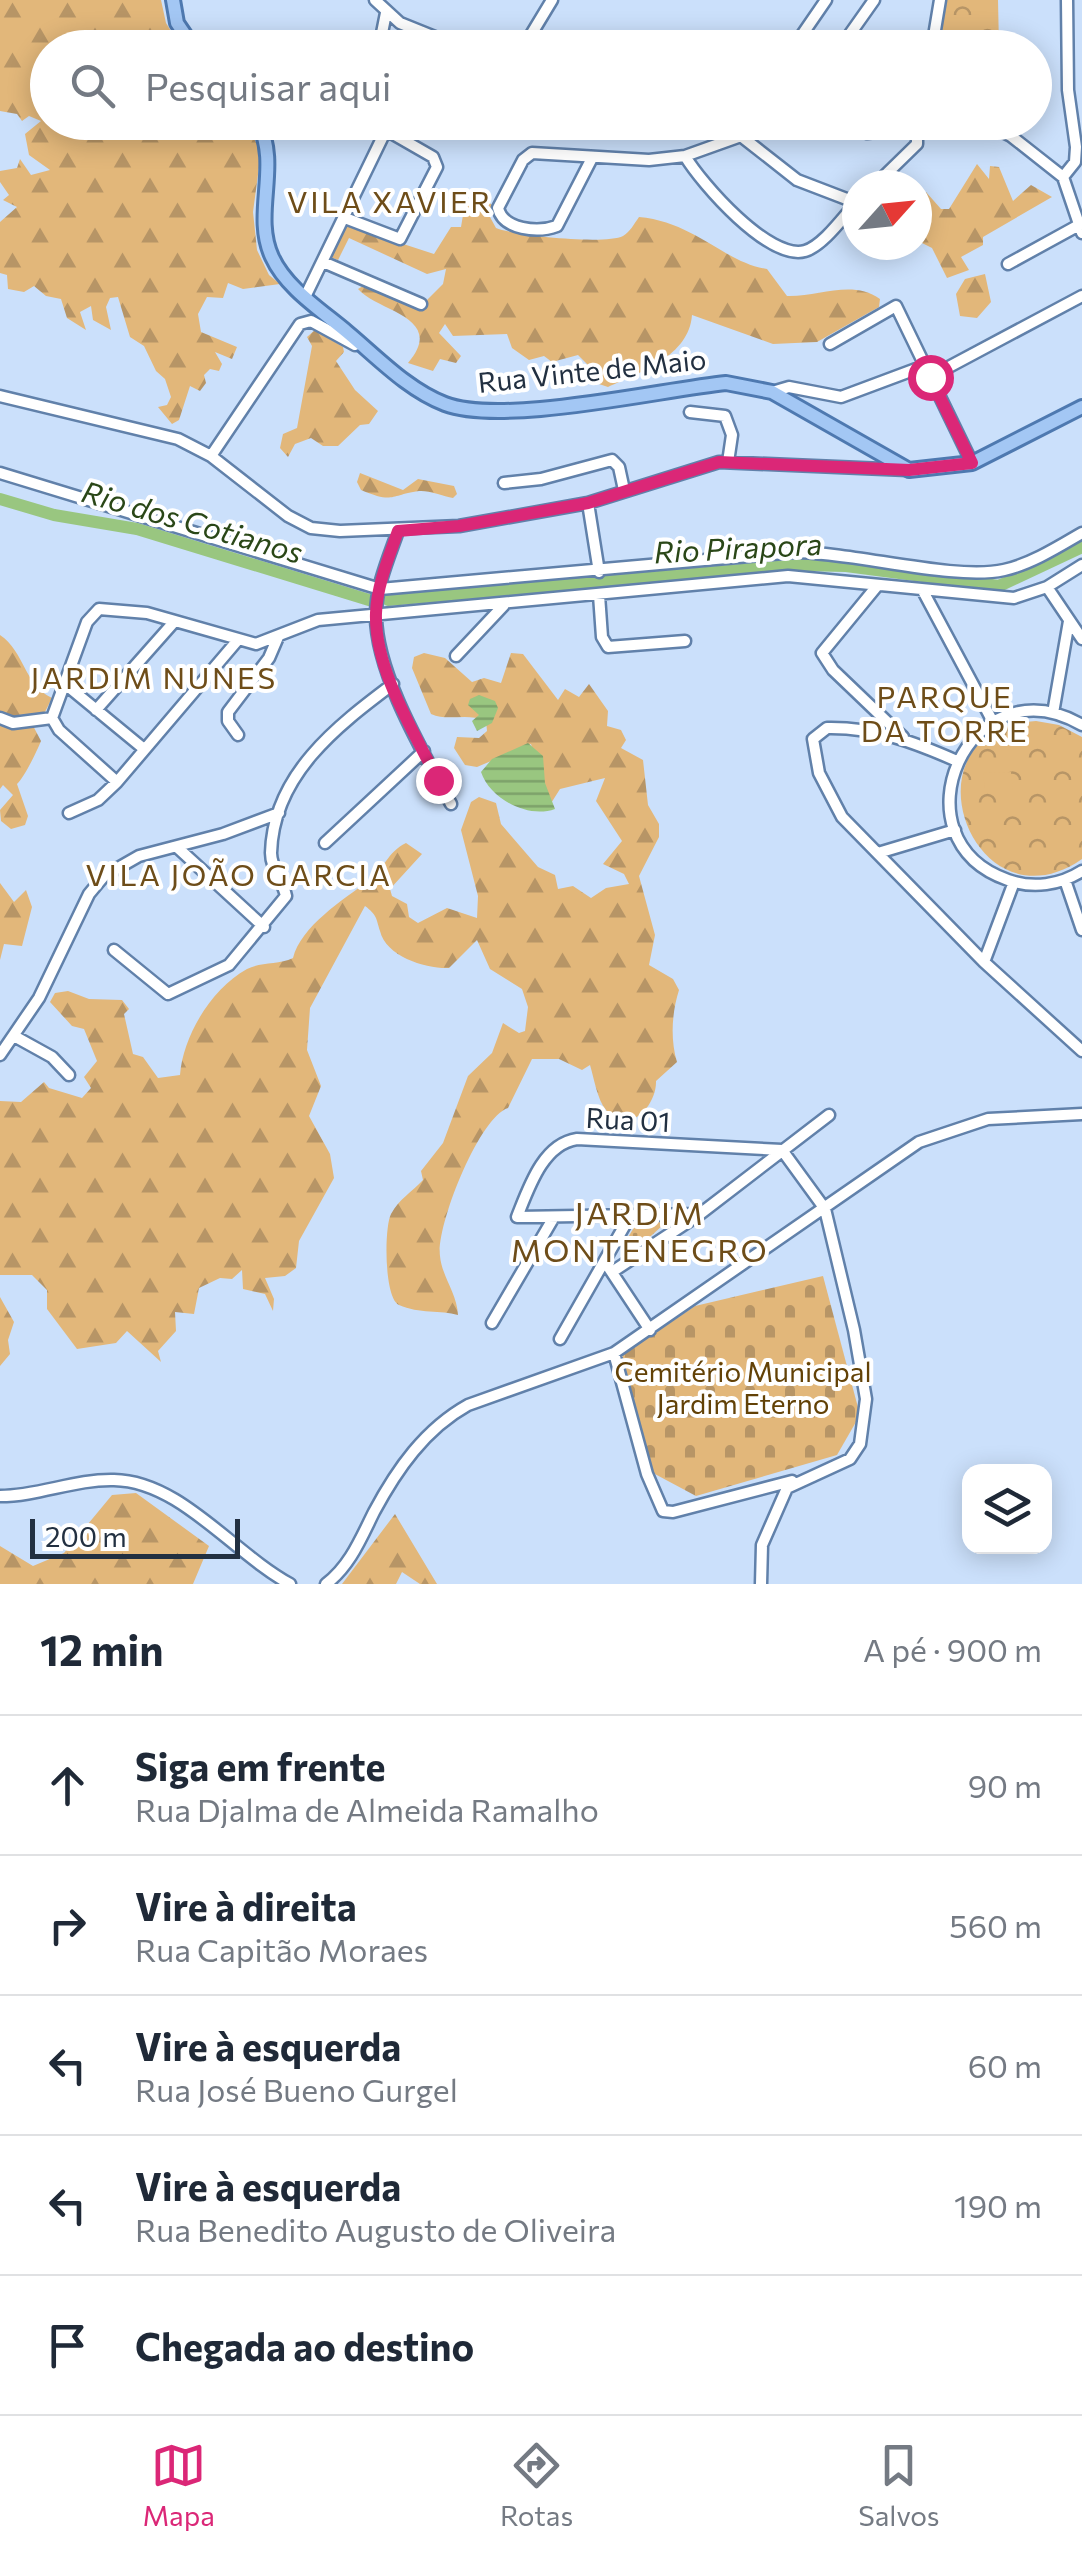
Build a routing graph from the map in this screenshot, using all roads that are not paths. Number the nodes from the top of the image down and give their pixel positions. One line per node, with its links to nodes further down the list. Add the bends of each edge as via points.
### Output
1 (173, 0): 9 (main road)
2 (375, 0): 8 (street)
3 (552, 0): 12 (street)
4 (826, 0): 13 (street)
5 (874, 0): 14 (street)
6 (940, 0): 15 (street)
7 (1067, 0): 26 (street, via 1076,146 1075,162)
8 (386, 12): 10 (street); 11 (street)
9 (182, 30)
10 (382, 30)
11 (417, 30)
12 (534, 30)
13 (805, 30)
14 (853, 30)
15 (935, 30)
16 (263, 140): 34 (main road, Rua Vinte de Maio, via 270,166 268,247)
17 (376, 140): 28 (street)
18 (402, 140): 28 (street, via 436,162 400,240)
19 (731, 140): 23 (street)
20 (747, 140): 27 (street, via 797,180)
21 (918, 140): 25 (street)
22 (1016, 140): 26 (street)
23 (685, 156): 24 (street); 29 (street, via 728,212 797,252 812,248)
24 (592, 158): 24 (street, via 532,153 523,160 498,208 508,225 558,226)
25 (891, 170)
26 (1063, 178): 30 (street)
27 (842, 197)
28 (345, 218): 31 (street)
29 (842, 218)
30 (1080, 229): 32 (street)
31 (323, 262): 34 (street); 35 (street)
32 (1008, 264)
33 (1082, 296): 38 (street)
34 (305, 297): 37 (main road, Rua Vinte de Maio)
35 (421, 304)
36 (830, 344): 38 (street, via 896,306)
37 (378, 357): 39 (main road, Rua Vinte de Maio, via 430,397 478,411 726,383); 43 (street, via 311,322 300,324)
38 (927, 372): 39 (street, via 842,397 789,387); 45 (street)
39 (772, 392): 46 (main road, Rua Vinte de Maio)
40 (0, 396): 43 (street, via 152,431)
41 (1082, 408): 45 (main road)
42 (690, 412): 44 (street, via 725,416 732,435)
43 (212, 456): 51 (street, via 311,528)
44 (728, 462): 46 (street); 49 (street)
45 (972, 463): 46 (main road)
46 (909, 470)
47 (0, 473): 57 (street)
48 (504, 483): 49 (street, via 612,460)
49 (624, 490): 50 (street)
50 (588, 503): 51 (street); 54 (street)
51 (398, 531): 57 (street)
52 (1082, 533): 54 (street, via 1029,561 985,573 811,552)
53 (1082, 565): 56 (street)
54 (599, 572): 57 (street)
55 (877, 586): 58 (street); 59 (street, via 788,576); 72 (street, via 823,648 833,670)
56 (1047, 587): 58 (street, via 993,599); 62 (street)
57 (380, 590): 61 (street)
58 (923, 591): 76 (street)
59 (598, 596): 60 (street); 67 (street, via 608,647)
60 (504, 604): 61 (street); 68 (street)
61 (376, 616): 64 (street, via 318,620); 70 (street)
62 (1070, 620): 65 (street); 73 (street)
63 (174, 622): 66 (street); 69 (street, via 100,610 87,622); 71 (street)
64 (278, 636): 66 (street, via 263,644); 79 (street, via 228,712)
65 (1082, 639)
66 (238, 641): 81 (street)
67 (685, 641)
68 (456, 656)
69 (65, 684): 71 (street); 75 (street)
70 (393, 684): 82 (street); 87 (street, via 308,757)
71 (96, 710): 81 (street)
72 (876, 712): 78 (street); 80 (street)
73 (1053, 713): 76 (street, via 1018,713); 77 (street)
74 (0, 718): 75 (street)
75 (52, 718): 84 (street)
76 (993, 722): 83 (street)
77 (1082, 725)
78 (864, 730): 80 (street); 91 (street, via 827,728 818,732 813,750 828,798)
79 (238, 735)
80 (904, 737): 83 (street)
81 (144, 749): 84 (street)
82 (424, 752): 85 (street); 89 (street)
83 (957, 761): 88 (street, via 949,790)
84 (117, 782): 86 (street)
85 (451, 804)
86 (69, 813)
87 (279, 813): 90 (street); 95 (street, via 271,854 286,896)
88 (955, 830): 91 (street); 94 (street, via 974,859)
89 (325, 844)
90 (178, 848): 95 (street); 100 (street, via 139,856 104,876)
91 (878, 852): 98 (street)
92 (1082, 871): 93 (street)
93 (1066, 880): 94 (street); 96 (street)
94 (1014, 882): 98 (street)
95 (264, 927): 97 (street, via 229,966 172,994)
96 (1082, 930)
97 (114, 950)
98 (984, 962): 101 (street)
99 (1082, 1033): 101 (street)
100 (14, 1036): 103 (street); 104 (street)
101 (1067, 1036): 102 (street)
102 (1082, 1051)
103 (0, 1056)
104 (69, 1075)
105 (1082, 1114): 108 (street, via 955,1126 918,1142)
106 (828, 1116): 107 (street)
107 (782, 1150): 108 (street); 109 (street); 111 (street, Rua 01, via 560,1141 517,1216)
108 (825, 1209): 115 (street); 118 (street, via 854,1330 866,1424 839,1468)
109 (700, 1214): 110 (street); 113 (street)
110 (630, 1216): 111 (street); 112 (street)
111 (554, 1217): 114 (street)
112 (604, 1261): 113 (street); 116 (street)
113 (612, 1272): 115 (street)
114 (492, 1322)
115 (650, 1330): 117 (street)
116 (560, 1340)
117 (614, 1352): 118 (street, via 664,1511); 121 (street, via 447,1417 412,1452 355,1551)
118 (798, 1480): 122 (street, via 770,1521)
119 (0, 1496): 120 (street, via 97,1480 140,1483 174,1498)
120 (290, 1584)
121 (326, 1584)
122 (761, 1584)

